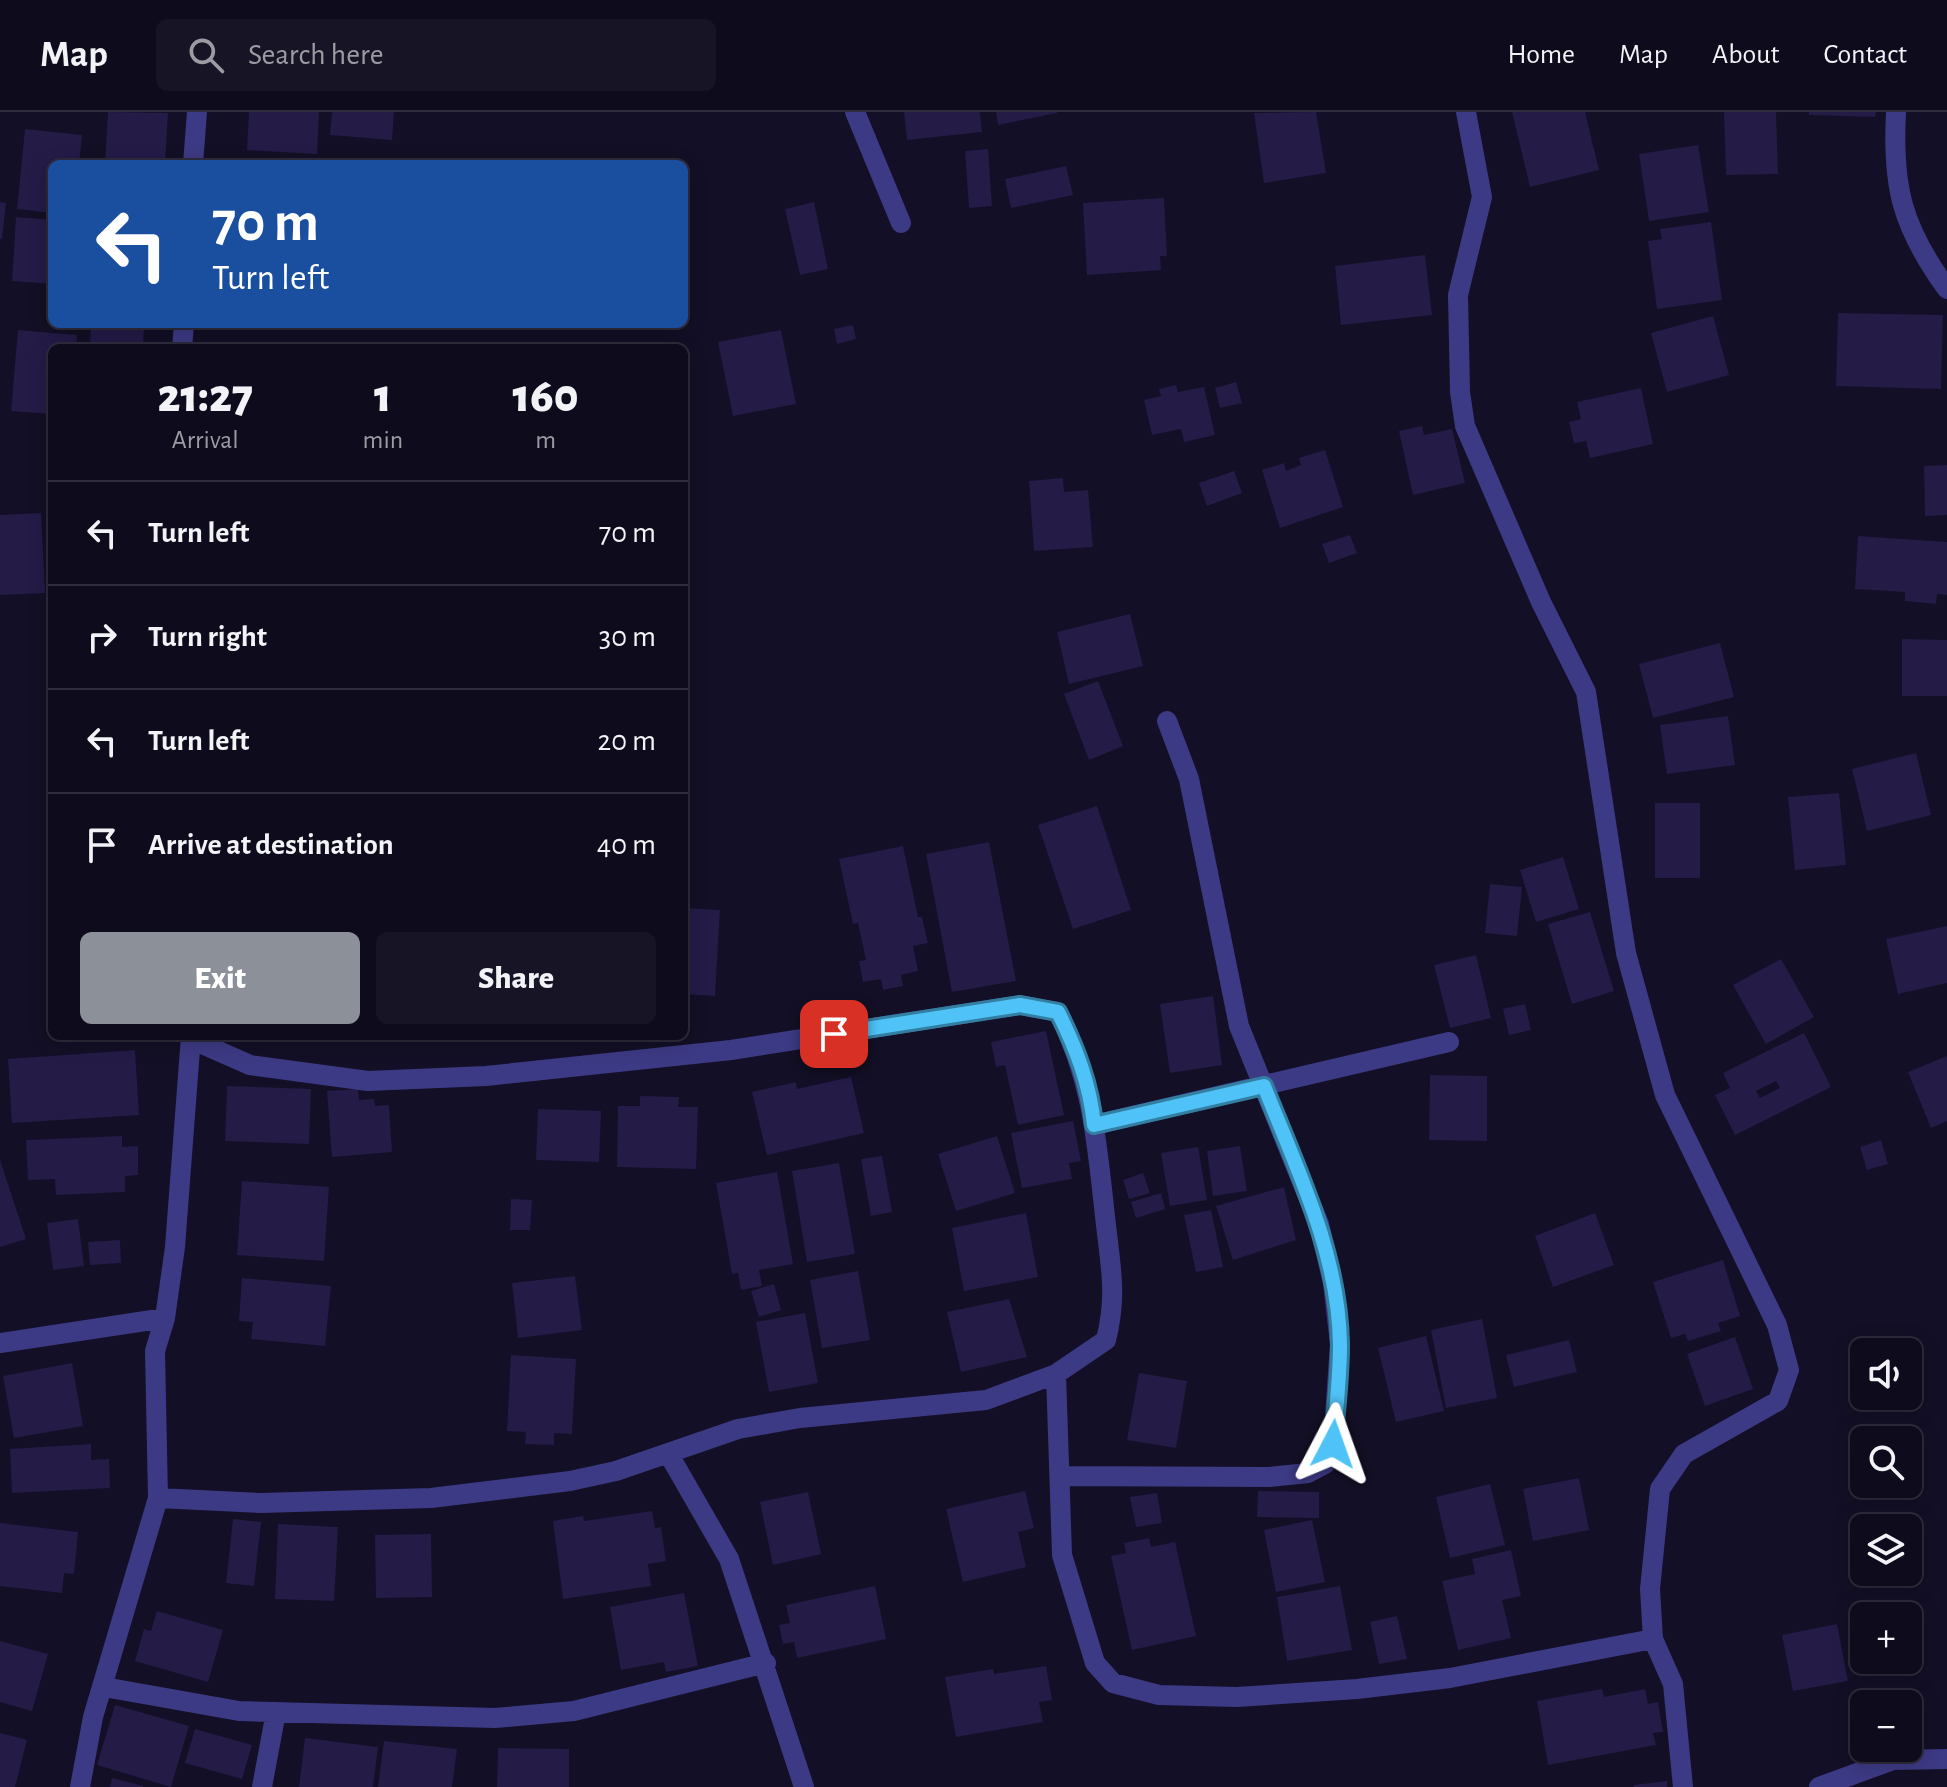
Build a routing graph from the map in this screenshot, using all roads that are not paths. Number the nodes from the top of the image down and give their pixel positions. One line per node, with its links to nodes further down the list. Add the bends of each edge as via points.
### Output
1 (197, 112): 5 (street)
2 (855, 112): 6 (street)
3 (1466, 112): 20 (street, via 1482,197 1458,295 1465,426 1586,692 1626,953 1665,1095 1777,1325 1789,1370 1778,1401 1684,1454 1660,1489 1650,1589)
4 (1896, 112): 7 (street, via 1894,162 1903,212)
5 (193, 160)
6 (901, 223)
7 (1947, 289)
8 (1167, 721): 12 (street, via 1189,779 1239,1026)
9 (191, 1040): 14 (street)
10 (195, 1040): 13 (street, via 250,1065 368,1081 442,1078 731,1050 1020,1005 1058,1012 1075,1046)
11 (1449, 1042): 12 (street)
12 (1264, 1086): 13 (street); 18 (street, via 1319,1224 1333,1283 1340,1344 1333,1444 1325,1464 1308,1473 1269,1477)
13 (1094, 1125): 16 (street, via 1115,1278 1113,1314 1106,1340)
14 (165, 1318): 15 (street); 19 (street, via 155,1351)
15 (0, 1343)
16 (1056, 1374): 17 (street, via 986,1400 800,1418 738,1429); 18 (street)
17 (668, 1453): 19 (street, via 570,1481 431,1498 261,1503); 21 (street, via 729,1559)
18 (1060, 1476): 20 (street, via 1062,1555 1095,1663 1113,1683 1159,1695 1237,1697 1357,1689 1450,1678)
19 (158, 1498): 22 (street)
20 (1653, 1639): 28 (street, via 1673,1684)
21 (766, 1663): 23 (street, via 574,1711 495,1718); 27 (street)
22 (104, 1687): 23 (street, via 239,1711); 25 (street)
23 (276, 1712): 26 (street)
24 (1947, 1759): 29 (street, via 1893,1760)
25 (80, 1787)
26 (262, 1787)
27 (804, 1787)
28 (1683, 1787)
29 (1819, 1787)

